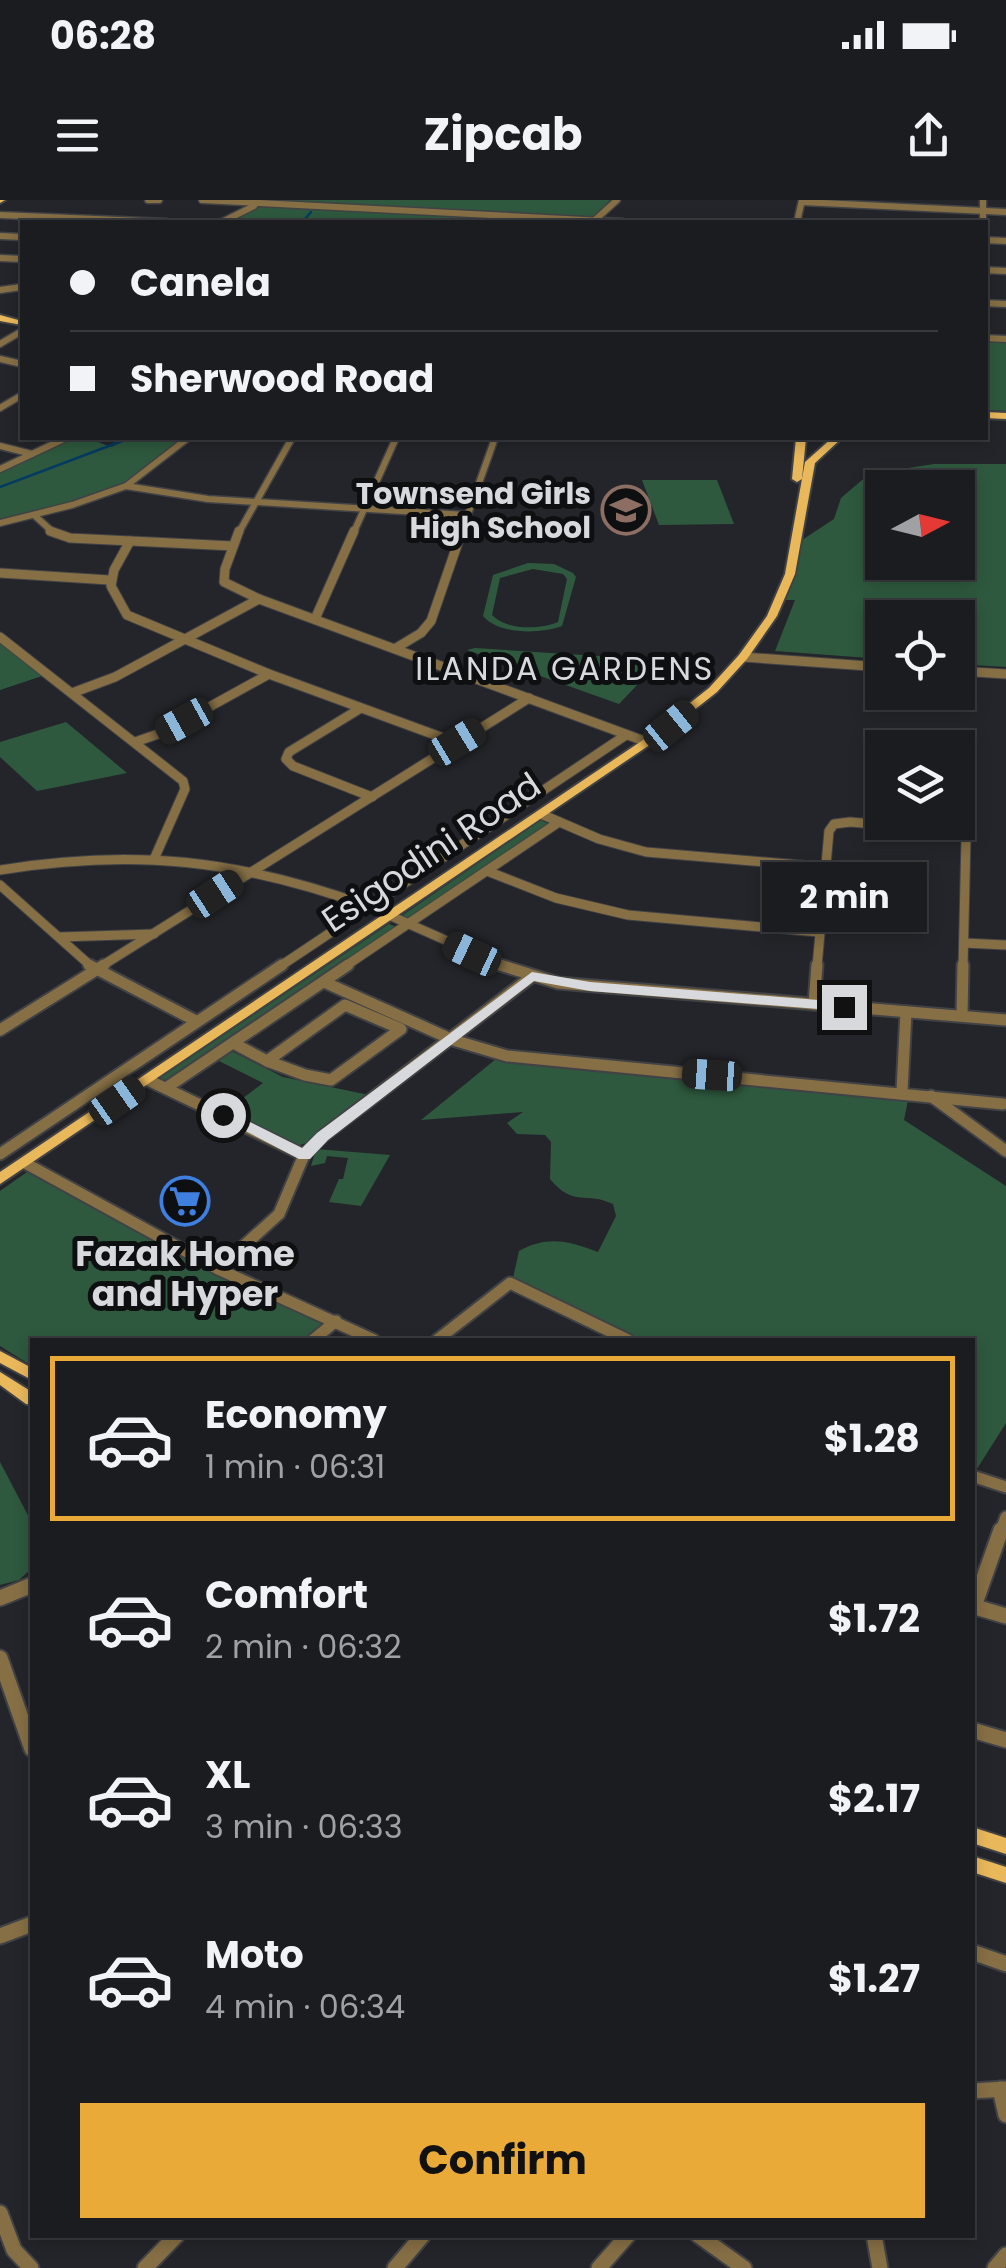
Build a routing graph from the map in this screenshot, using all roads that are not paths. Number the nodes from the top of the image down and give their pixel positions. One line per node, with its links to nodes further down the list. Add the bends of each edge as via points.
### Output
1 (148, 200): 2 (street)
2 (159, 200)
3 (202, 200): 7 (street)
4 (617, 200): 14 (street)
5 (984, 200): 8 (street)
6 (802, 201): 8 (street)
7 (254, 206): 12 (street); 13 (street)
8 (984, 211): 9 (street); 15 (street)
9 (1006, 212)
10 (0, 215): 11 (street)
11 (119, 220)
12 (226, 220)
13 (571, 220)
14 (595, 220)
15 (984, 220)
16 (5, 319): 17 (main road)
17 (19, 333): 18 (street)
18 (0, 344)
19 (62, 440): 27 (street)
20 (185, 440): 30 (street)
21 (291, 440): 32 (street)
22 (395, 440): 33 (street)
23 (494, 440): 34 (street)
24 (801, 440): 29 (main road, Esigodini Road)
25 (0, 446): 27 (street)
26 (813, 447): 29 (main road); 31 (main road, Esigodini Road)
27 (32, 454): 28 (street)
28 (0, 469)
29 (797, 478): 31 (main road, Esigodini Road)
30 (126, 486): 32 (street); 35 (street)
31 (801, 500): 46 (main road, Esigodini Road, via 787,584)
32 (257, 503): 33 (street); 38 (street)
33 (365, 508): 34 (street); 42 (street)
34 (466, 515): 45 (street, via 431,622)
35 (34, 516): 36 (street); 37 (street, via 58,535)
36 (0, 523)
37 (130, 541): 38 (street); 40 (street)
38 (232, 546): 41 (street, via 222,580)
39 (0, 573): 40 (street)
40 (109, 580): 44 (street, via 111,595 127,615)
41 (259, 598): 42 (street); 44 (street)
42 (315, 619): 45 (street)
43 (0, 637): 51 (street)
44 (186, 640): 49 (street); 51 (street)
45 (396, 648): 52 (street)
46 (743, 657): 47 (street); 57 (main road, Esigodini Road, via 698,704)
47 (865, 665)
48 (975, 672): 50 (street)
49 (269, 674): 53 (street); 55 (street)
50 (1006, 674)
51 (72, 693): 55 (street)
52 (529, 698): 54 (street); 56 (street)
53 (361, 708): 56 (street); 58 (street, via 286,759)
54 (626, 735): 57 (street); 67 (street)
55 (135, 742): 61 (street, via 184,786)
56 (457, 742): 58 (street)
57 (648, 742): 59 (main road, Esigodini Road)
58 (372, 797): 63 (street)
59 (541, 814): 60 (street); 68 (main road, Esigodini Road)
60 (558, 822): 62 (street, via 646,852); 65 (street)
61 (156, 857): 63 (street); 64 (street)
62 (824, 867): 70 (street); 73 (street, via 831,826 850,822 964,834)
63 (255, 868): 67 (street); 71 (street)
64 (0, 870)
65 (487, 871): 69 (street); 70 (street, via 554,898 608,910)
66 (0, 885): 72 (street)
67 (368, 906): 82 (street)
68 (391, 916): 69 (street); 87 (main road, Esigodini Road)
69 (410, 925): 76 (street); 77 (street)
70 (818, 932): 78 (street)
71 (154, 934): 72 (street); 75 (street)
72 (59, 937): 75 (street)
73 (964, 943): 74 (street); 80 (street)
74 (1006, 945)
75 (96, 971): 82 (street); 83 (street)
76 (532, 976): 78 (street); 84 (street)
77 (324, 982): 84 (street); 85 (street)
78 (814, 1004): 79 (street)
79 (906, 1012): 80 (street); 89 (street)
80 (962, 1016): 81 (street)
81 (1006, 1020)
82 (196, 1021): 93 (street)
83 (0, 1030)
84 (452, 1040): 89 (street, via 560,1064); 94 (street)
85 (233, 1043): 86 (street); 88 (street)
86 (268, 1061): 86 (street, via 331,1080 402,1030 345,1005)
87 (148, 1080): 88 (street); 95 (main road, Esigodini Road)
88 (166, 1088): 94 (street)
89 (902, 1091): 90 (street)
90 (927, 1094): 91 (street); 92 (street)
91 (1003, 1104)
92 (1006, 1151)
93 (0, 1154)
94 (304, 1155): 97 (street, via 284,1207)
95 (25, 1163): 96 (main road, Esigodini Road); 97 (street)
96 (0, 1180)
97 (218, 1269): 98 (street)
98 (336, 1321): 99 (street); 100 (street)
99 (315, 1338)
100 (370, 1338)
101 (440, 1338): 102 (street, via 510,1283)
102 (624, 1338)
103 (0, 1356): 104 (main road)
104 (30, 1375)
105 (0, 1377): 106 (main road)
106 (30, 1399)
107 (975, 1477): 108 (street)
108 (1006, 1486)
109 (1006, 1517): 112 (street)
110 (30, 1585): 111 (street)
111 (0, 1598)
112 (975, 1601)
113 (975, 1607): 114 (street)
114 (1006, 1616)
115 (0, 1658): 118 (street)
116 (975, 1731): 117 (street)
117 (1006, 1740)
118 (30, 1744)
119 (975, 1836): 120 (main road)
120 (1006, 1846)
121 (975, 1865): 122 (main road)
122 (1006, 1875)
123 (30, 1925): 124 (street)
124 (0, 1936)
125 (975, 1953): 126 (street)
126 (1006, 1964)
127 (1003, 2089): 128 (street); 129 (street)
128 (975, 2090)
129 (1006, 2115)
130 (0, 2213): 137 (street, via 14,2250)
131 (173, 2238): 138 (street)
132 (420, 2238): 139 (street)
133 (625, 2238): 140 (street)
134 (702, 2238): 141 (street)
135 (875, 2238): 142 (street)
136 (1006, 2255): 143 (street)
137 (31, 2268)
138 (145, 2268)
139 (395, 2268)
140 (599, 2268)
141 (744, 2268)
142 (880, 2268)
143 (995, 2268)

